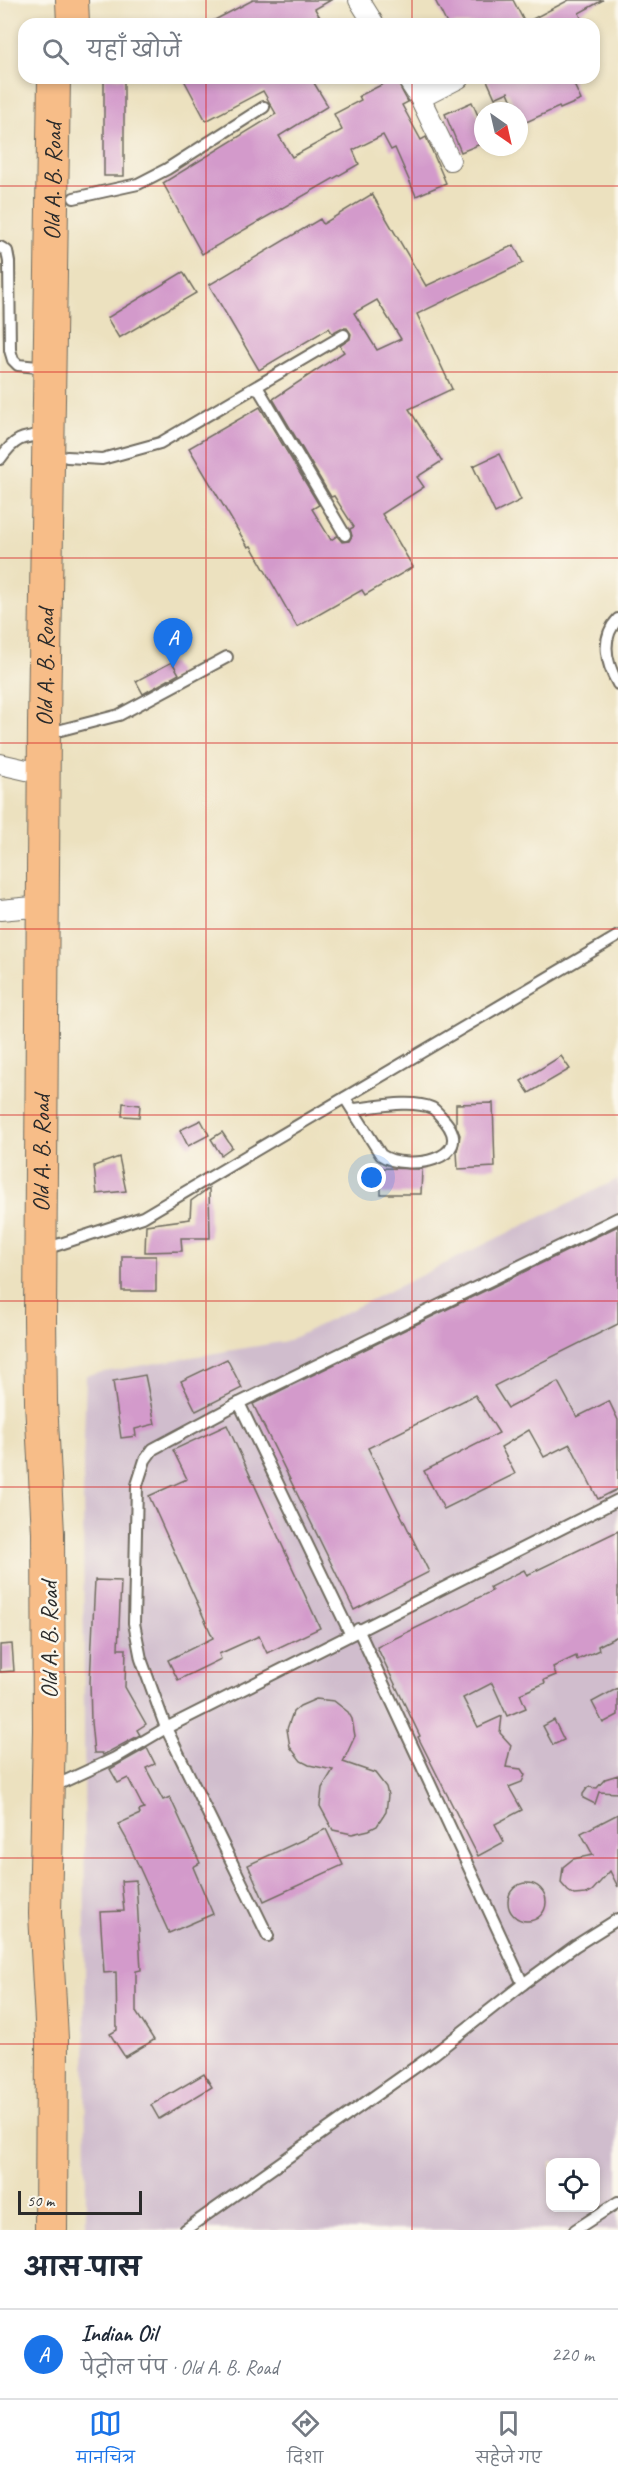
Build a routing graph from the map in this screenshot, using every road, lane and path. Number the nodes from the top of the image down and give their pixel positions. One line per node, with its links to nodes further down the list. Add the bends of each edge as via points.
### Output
1 (55, 0): 4 (main road)
2 (72, 0): 5 (main road)
3 (359, 0): 6 (street)
4 (55, 18)
5 (73, 18)
6 (370, 18)
7 (54, 84): 17 (main road, Old A. B. Road)
8 (75, 84): 14 (main road, Old A. B. Road)
9 (411, 84): 11 (street)
10 (447, 84): 11 (street)
11 (420, 98): 13 (street)
12 (264, 107): 14 (lane, via 138,184)
13 (450, 159)
14 (74, 198): 19 (main road, Old A. B. Road)
15 (0, 247): 17 (lane, via 7,251 9,262 13,360 18,365)
16 (344, 335): 18 (lane)
17 (51, 369): 19 (main road, Old A. B. Road)
18 (258, 388): 19 (lane, via 160,443 102,459); 21 (lane)
19 (58, 445): 20 (lane, via 21,437 10,444); 25 (main road, Old A. B. Road); 27 (main road, Old A. B. Road)
20 (0, 459)
21 (345, 535)
22 (618, 619): 24 (lane, via 608,634 606,649)
23 (227, 657): 25 (lane, via 119,715)
24 (618, 684)
25 (61, 730): 34 (main road, Old A. B. Road)
26 (0, 765): 27 (street)
27 (44, 774): 28 (main road, Old A. B. Road)
28 (44, 906): 29 (street); 34 (main road, Old A. B. Road)
29 (0, 910)
30 (618, 936): 31 (lane)
31 (345, 1098): 32 (lane); 34 (lane, via 143,1216)
32 (354, 1109): 32 (lane, via 381,1155 390,1161 432,1161 452,1145 447,1123 433,1108 399,1104)
33 (618, 1218): 35 (lane)
34 (49, 1248): 39 (main road, Old A. B. Road); 44 (main road, Old A. B. Road, via 41,1402 48,1533 45,1914 52,2039)
35 (239, 1403): 37 (lane); 38 (lane, via 153,1449 137,1485 134,1623 141,1659)
36 (618, 1500): 37 (lane)
37 (354, 1631): 38 (lane); 42 (lane)
38 (165, 1728): 39 (lane, via 115,1758); 41 (lane)
39 (61, 1782): 45 (main road, Old A. B. Road)
40 (618, 1919): 42 (lane)
41 (268, 1936)
42 (523, 1984): 46 (lane, via 434,2054)
43 (618, 2202): 47 (lane)
44 (51, 2230)
45 (68, 2230)
46 (184, 2230)
47 (575, 2230)

